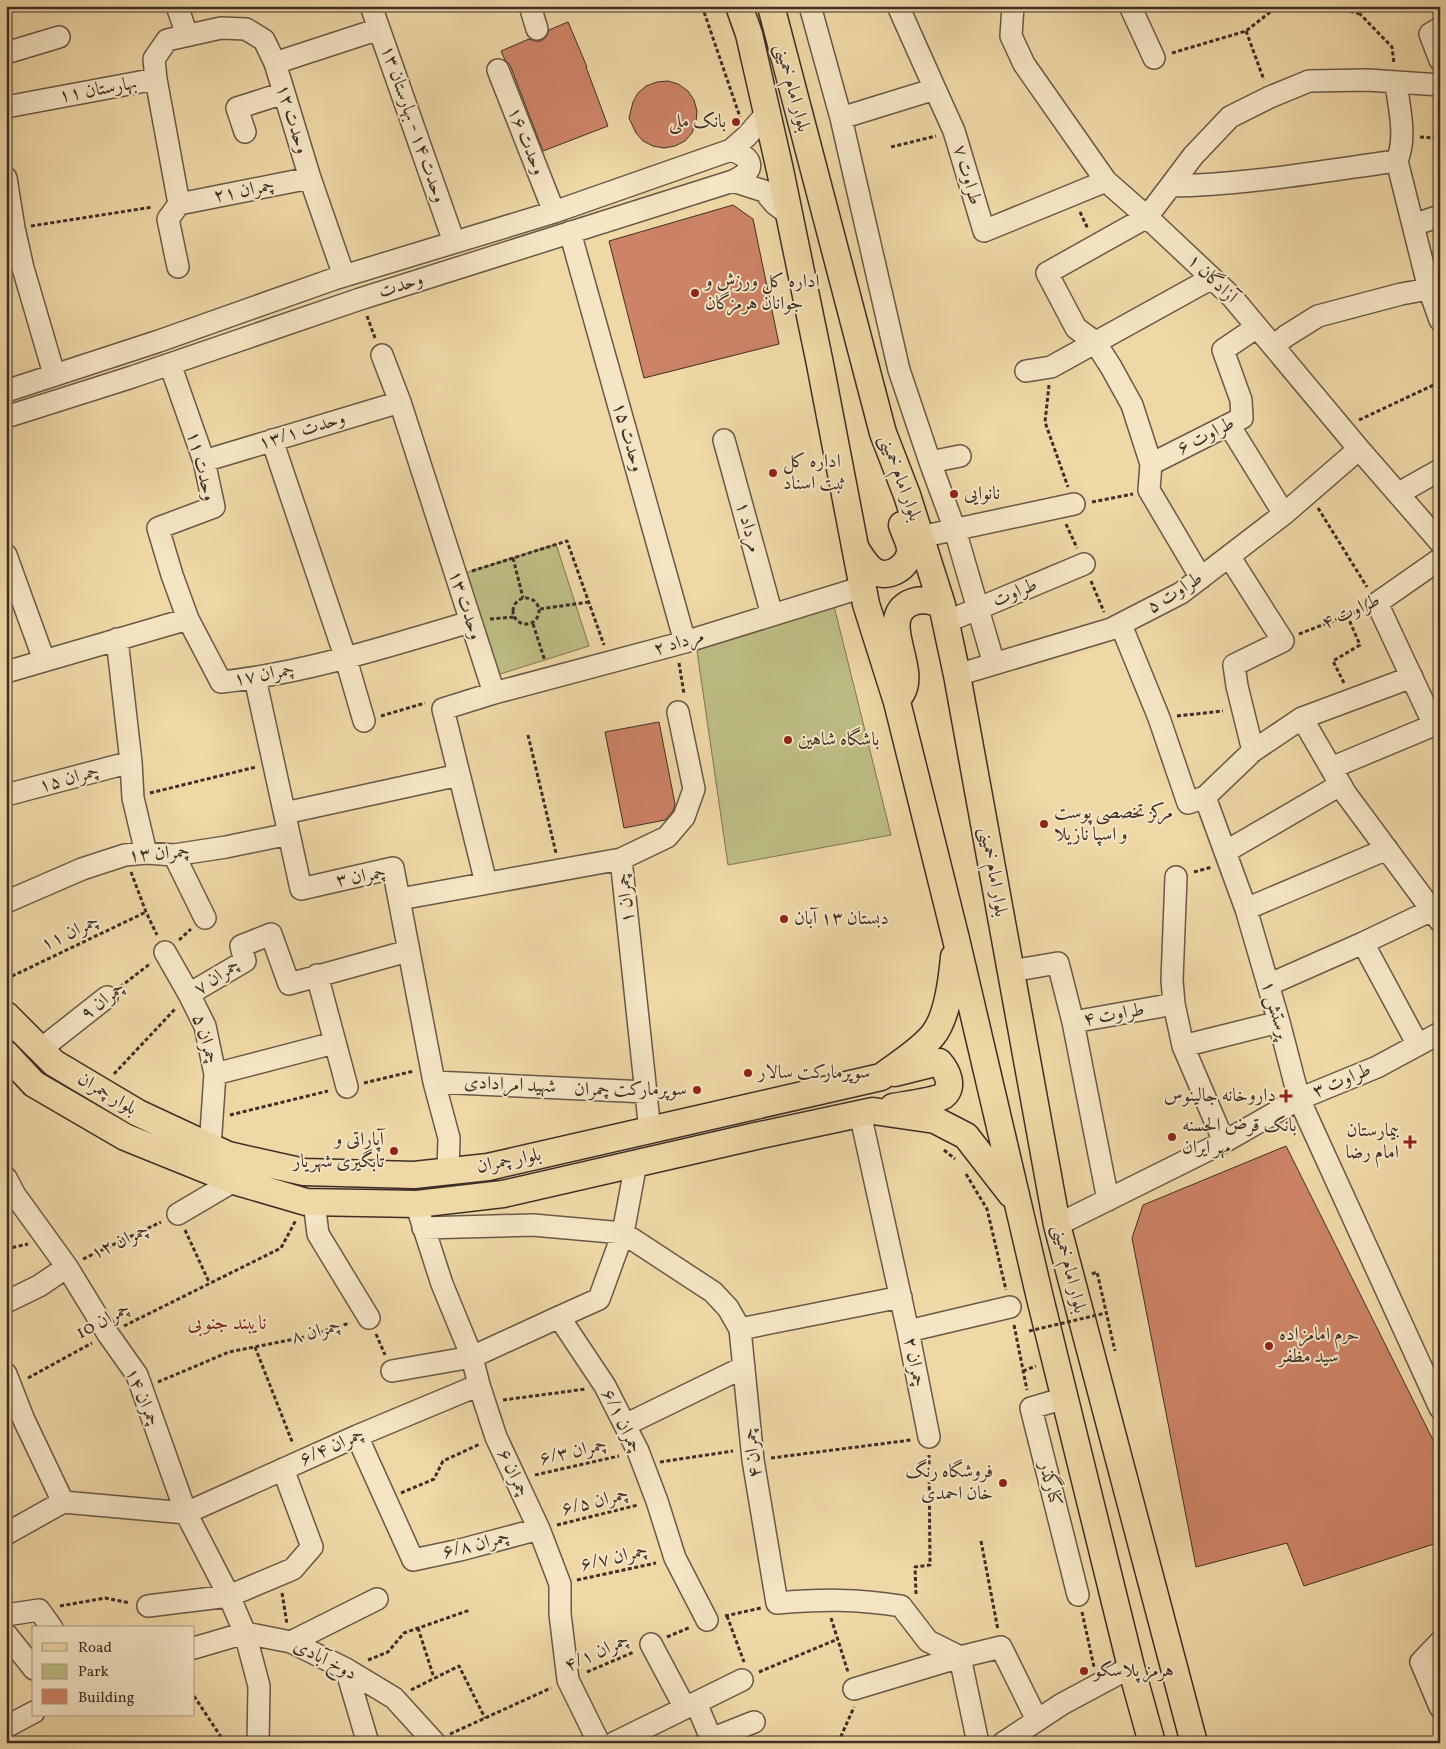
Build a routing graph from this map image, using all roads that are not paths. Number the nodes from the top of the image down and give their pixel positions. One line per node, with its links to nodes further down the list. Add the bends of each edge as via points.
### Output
1 (177, 6): 13 (street)
2 (371, 6): 12 (street, وحدت ۱۴ - بهارستان ۱۳)
3 (530, 6): 10 (street)
4 (739, 6): 26 (main road, بلوار امام خمینی, via 749,34)
5 (771, 6): 60 (main road, بلوار امام خمینی)
6 (898, 6): 23 (street, طراوت ۷)
7 (1013, 6): 34 (street, آزادگان ۱, via 1011,36 1024,64)
8 (1130, 6): 16 (street)
9 (814, 8): 27 (street)
10 (537, 28)
11 (1440, 28): 17 (street, via 1430,34)
12 (379, 29): 18 (street); 44 (street, وحدت ۱۴ - بهارستان ۱۳)
13 (187, 36): 18 (street, وحدت ۱۲, via 220,28 246,29 264,40); 20 (street, بهارستان ۱۱, via 168,40 154,60)
14 (59, 37): 15 (street)
15 (6, 53)
16 (1154, 58)
17 (1440, 60)
18 (275, 63): 24 (street, وحدت ۱۲)
19 (498, 70): 37 (street, وحدت ۱۶)
20 (156, 79): 25 (street, بهارستان ۱۱); 36 (street)
21 (1396, 82): 22 (street); 30 (street, via 1403,135); 35 (street, via 1309,81 1270,97 1230,117 1193,156)
22 (1440, 85)
23 (935, 89): 27 (street); 34 (street, طراوت ۷, via 954,131 984,231)
24 (284, 93): 28 (street, via 237,108); 32 (street, وحدت ۱۲)
25 (6, 107)
26 (767, 113): 29 (street, وحدت); 38 (main road, بلوار امام خمینی)
27 (841, 118): 55 (street)
28 (245, 132)
29 (731, 150): 33 (street, via 743,154 749,164 747,172); 37 (street, وحدت)
30 (1397, 161): 35 (street, via 1273,178); 41 (street)
31 (6, 178): 42 (street)
32 (310, 178): 36 (street, چمران ۲۱); 46 (street, وحدت ۱۲)
33 (733, 181): 38 (street, via 764,191); 43 (street, وحدت)
34 (1106, 181): 40 (street, آزادگان ۱)
35 (1171, 186): 40 (street)
36 (179, 204): 45 (street, via 168,219)
37 (554, 212): 44 (street, وحدت)
38 (790, 215): 78 (main road, بلوار امام خمینی)
39 (1440, 216): 41 (street)
40 (1147, 217): 47 (street, آزادگان ۱); 51 (street, via 1047,273 1076,328)
41 (1413, 225): 48 (street)
42 (10, 228): 57 (street)
43 (570, 232): 54 (street, وحدت); 92 (street, وحدت ۱۵)
44 (454, 242): 46 (street, وحدت)
45 (178, 267)
46 (344, 276): 57 (street, وحدت)
47 (1212, 278): 50 (street, آزادگان ۱); 51 (street)
48 (1429, 289): 49 (street); 52 (street, via 1318,316)
49 (1440, 320)
50 (1257, 327): 52 (street, آزادگان ۱); 62 (street, طراوت ۶, via 1223,350 1241,400 1242,418)
51 (1095, 342): 56 (street, via 1051,367); 70 (street, via 1132,405)
52 (1274, 346): 66 (street, آزادگان ۱)
53 (382, 354): 59 (street, وحدت ۱۳)
54 (170, 364): 61 (street, وحدت); 68 (street, وحدت ۱۱)
55 (899, 370): 60 (street); 69 (street)
56 (1026, 371)
57 (54, 374): 58 (street, وحدت)
58 (10, 389): 61 (street)
59 (400, 402): 64 (street, وحدت ۱۳/۱); 89 (street, وحدت ۱۳)
60 (876, 404): 63 (main road, بلوار امام خمینی)
61 (14, 414)
62 (1228, 425): 70 (street, طراوت ۶); 74 (street)
63 (883, 433): 76 (main road, بلوار امام خمینی); 78 (main road, via 896,507 910,551 899,570 888,574 875,572)
64 (272, 440): 68 (street, وحدت ۱۳/۱); 93 (street)
65 (724, 440): 87 (street, مرداد ۱)
66 (1359, 449): 72 (street, آزادگان ۱); 74 (street, طراوت ۵)
67 (960, 456): 69 (street)
68 (204, 461): 88 (street, وحدت ۱۱, via 214,507 158,528)
69 (930, 462): 75 (street)
70 (1151, 464): 83 (street, via 1149,490)
71 (1440, 470): 72 (street)
72 (1399, 493): 77 (street, آزادگان ۱)
73 (1074, 504): 75 (street)
74 (1284, 514): 80 (street, طراوت ۵)
75 (955, 530): 76 (street); 85 (street)
76 (920, 537): 86 (main road, بلوار امام خمینی)
77 (1440, 542)
78 (856, 549): 84 (main road, بلوار امام خمینی)
79 (6, 555): 94 (street)
80 (1229, 556): 83 (street, طراوت ۵); 106 (street, via 1283,641 1234,665)
81 (1440, 560): 98 (street, طراوت ۴, via 1377,603)
82 (1084, 564): 85 (street, طراوت)
83 (1200, 578): 90 (street, طراوت ۵, via 1181,593)
84 (863, 587): 87 (street, مرداد ۲); 101 (main road, بلوار امام خمینی)
85 (978, 609): 86 (street, طراوت); 95 (street)
86 (944, 613): 97 (main road, بلوار امام خمینی); 101 (main road, via 927,600 916,601 900,610 897,632 906,687)
87 (772, 615): 92 (street, مرداد ۲)
88 (188, 619): 91 (street); 99 (street, چمران ۱۷, via 221,682)
89 (470, 622): 93 (street, چمران ۱۷); 100 (street, وحدت ۱۳)
90 (1120, 625): 95 (street, طراوت ۵); 111 (street, via 1159,718 1188,803)
91 (118, 639): 94 (street); 107 (street)
92 (685, 642): 100 (street, مرداد ۲)
93 (346, 659): 99 (street, چمران ۱۷); 104 (street)
94 (44, 660): 96 (street)
95 (994, 664): 97 (street, طراوت ۵)
96 (6, 672)
97 (957, 675): 130 (main road, بلوار امام خمینی)
98 (1412, 677): 103 (street); 105 (street)
99 (255, 678): 112 (street, چمران ۳)
100 (494, 693): 108 (street, via 443,709)
101 (896, 702): 126 (main road, بلوار امام خمینی)
102 (678, 712): 118 (street, via 694,789 684,817 667,837)
103 (1302, 718): 106 (street); 109 (street)
104 (364, 721)
105 (1437, 725): 109 (street)
106 (1253, 751): 111 (street)
107 (131, 762): 110 (street, چمران ۱۵); 115 (street)
108 (459, 775): 112 (street); 120 (street)
109 (1336, 776): 114 (street); 117 (street)
110 (6, 796)
111 (1205, 798): 117 (street, پرستش ۱)
112 (284, 813): 113 (street, چمران ۳)
113 (289, 834): 116 (street, چمران ۱۳); 121 (street, چمران ۳, via 301,889 393,868)
114 (1387, 849): 123 (street); 124 (street)
115 (136, 854): 116 (street, چمران ۱۳); 122 (street, چمران ۱۳, via 82,869)
116 (174, 854): 125 (street)
117 (1227, 857): 123 (street, پرستش ۱)
118 (622, 859): 120 (street, چمران ۱); 149 (street, چمران ۱)
119 (1176, 877): 135 (street)
120 (486, 882): 121 (street, چمران ۱)
121 (400, 899): 128 (street, چمران ۳)
122 (6, 902)
123 (1246, 909): 132 (street, پرستش ۱)
124 (1436, 915): 127 (street)
125 (205, 918)
126 (956, 938): 147 (main road, بلوار چمران, via 952,981 934,1034); 160 (main road, بلوار امام خمینی)
127 (1364, 943): 132 (street); 141 (street)
128 (408, 951): 131 (street, چمران ۷); 146 (street, چمران ۳)
129 (164, 952): 133 (street, چمران ۵)
130 (1011, 971): 137 (street, طراوت ۴, via 1058,963); 165 (main road, بلوار امام خمینی)
131 (316, 975): 133 (street, چمران ۷, via 289,984 271,934 241,946 245,961); 140 (street)
132 (1268, 985): 138 (street, پرستش ۱)
133 (189, 994): 145 (street, چمران ۵, via 205,1026)
134 (107, 997): 143 (street, چمران ۹)
135 (1174, 1004): 137 (street, طراوت ۴); 142 (street)
136 (6, 1015): 143 (main road, بلوار چمران)
137 (1073, 1022): 161 (street)
138 (1279, 1022): 142 (street); 150 (street, پرستش ۱)
139 (1440, 1033): 141 (street, طراوت ۳)
140 (334, 1043): 145 (street); 148 (street)
141 (1418, 1045): 150 (street, طراوت ۳, via 1377,1067)
142 (1183, 1046): 153 (street)
143 (41, 1050): 154 (main road, بلوار چمران, via 54,1063 98,1090)
144 (6, 1054): 159 (main road, بلوار چمران, via 34,1084 125,1137)
145 (216, 1074): 154 (street, چمران ۵)
146 (433, 1074): 149 (street, شهید امرادادی); 156 (street, چمران ۳, via 449,1138)
147 (881, 1077): 151 (main road, via 939,1062 946,1069 948,1090 942,1097); 152 (main road, بلوار چمران)
148 (346, 1087)
149 (646, 1092): 152 (street, چمران ۱)
150 (1299, 1099): 153 (street, طراوت ۳); 181 (street, پرستش ۱)
151 (866, 1112): 155 (main road, بلوار چمران); 160 (main road, بلوار چمران, via 934,1120 966,1136); 168 (street, چمران ۲)
152 (650, 1131): 156 (main road, بلوار چمران, via 488,1167)
153 (1224, 1142): 161 (street, طراوت ۳)
154 (210, 1148): 157 (main road, بلوار چمران, via 304,1172)
155 (636, 1163): 164 (main road, بلوار چمران); 166 (street)
156 (448, 1171): 157 (main road, بلوار چمران)
157 (414, 1175): 164 (main road)
158 (6, 1178): 167 (street, چمران ۱۴)
159 (234, 1181): 162 (main road, بلوار چمران); 163 (street)
160 (1016, 1200): 180 (main road, بلوار امام خمینی)
161 (1108, 1200): 165 (street, طراوت ۳)
162 (310, 1202): 164 (main road, بلوار چمران); 172 (street, چمران ۸, via 318,1234)
163 (178, 1214)
164 (420, 1216): 166 (street, چمران ۴); 175 (street, چمران ۶, via 442,1284)
165 (1057, 1225): 224 (main road, بلوار امام خمینی)
166 (623, 1233): 171 (street, via 599,1299); 173 (street, چمران ۴, via 713,1292 728,1308)
167 (67, 1267): 169 (street, چمران ۱۲, via 39,1286); 187 (street, چمران ۱۴, via 137,1375)
168 (901, 1297): 173 (street); 174 (street, چمران ۲)
169 (6, 1302)
170 (1010, 1306): 174 (street)
171 (559, 1317): 175 (street); 182 (street, چمران ۶/۱, via 605,1386)
172 (369, 1318)
173 (740, 1329): 176 (street, چمران ۴)
174 (908, 1331): 184 (street, چمران ۲)
175 (472, 1357): 177 (street); 179 (street, چمران ۶)
176 (744, 1367): 182 (street); 203 (street, چمران ۴, via 752,1454 777,1603 868,1600 901,1606 928,1641)
177 (392, 1371)
178 (8, 1383): 186 (street)
179 (482, 1394): 183 (street, چمران ۶/۴); 188 (street, چمران ۶, via 496,1437)
180 (1065, 1398): 190 (street, کنارگذر, via 1031,1408); 205 (main road, بلوار امام خمینی)
181 (1440, 1408)
182 (624, 1425): 195 (street, چمران ۶/۱, via 657,1501 675,1558)
183 (357, 1436): 185 (street, چمران ۶/۴); 188 (street, چمران ۶/۸, via 413,1560)
184 (929, 1438)
185 (291, 1465): 187 (street, چمران ۶/۴); 191 (street, via 312,1547 292,1569)
186 (63, 1502): 187 (street); 189 (street)
187 (186, 1512): 191 (street, چمران ۱۴)
188 (539, 1529): 219 (street, چمران ۶, via 560,1584 568,1680)
189 (6, 1534)
190 (1078, 1595)
191 (229, 1596): 193 (street); 197 (street, چمران ۱۴)
192 (377, 1599): 199 (street)
193 (148, 1606)
194 (6, 1615): 196 (street, via 39,1610)
195 (717, 1618)
196 (51, 1626)
197 (244, 1633): 199 (street, دوخ آبادی); 202 (street, دوخ آبادی); 217 (street, چمران ۱۴, via 259,1686)
198 (6, 1634): 204 (street)
199 (291, 1642): 206 (street, دوخ آبادی)
200 (1440, 1642): 210 (street, via 1421,1662)
201 (652, 1644): 209 (street)
202 (195, 1648)
203 (960, 1657): 208 (street); 212 (street, via 1001,1648); 221 (street)
204 (32, 1666)
205 (1131, 1667): 212 (street); 223 (main road, بلوار امام خمینی)
206 (346, 1669): 216 (street, دوخ آبادی, via 394,1698); 218 (street)
207 (746, 1678): 209 (street)
208 (854, 1688)
209 (691, 1706): 215 (street); 220 (street)
210 (1440, 1707)
211 (32, 1713): 214 (street)
212 (1037, 1720): 222 (street)
213 (754, 1722): 215 (street)
214 (6, 1727)
215 (712, 1741)
216 (434, 1742)
217 (258, 1743)
218 (368, 1743)
219 (599, 1743)
220 (614, 1743)
221 (978, 1743)
222 (1003, 1743)
223 (1152, 1743)
224 (1194, 1743)

